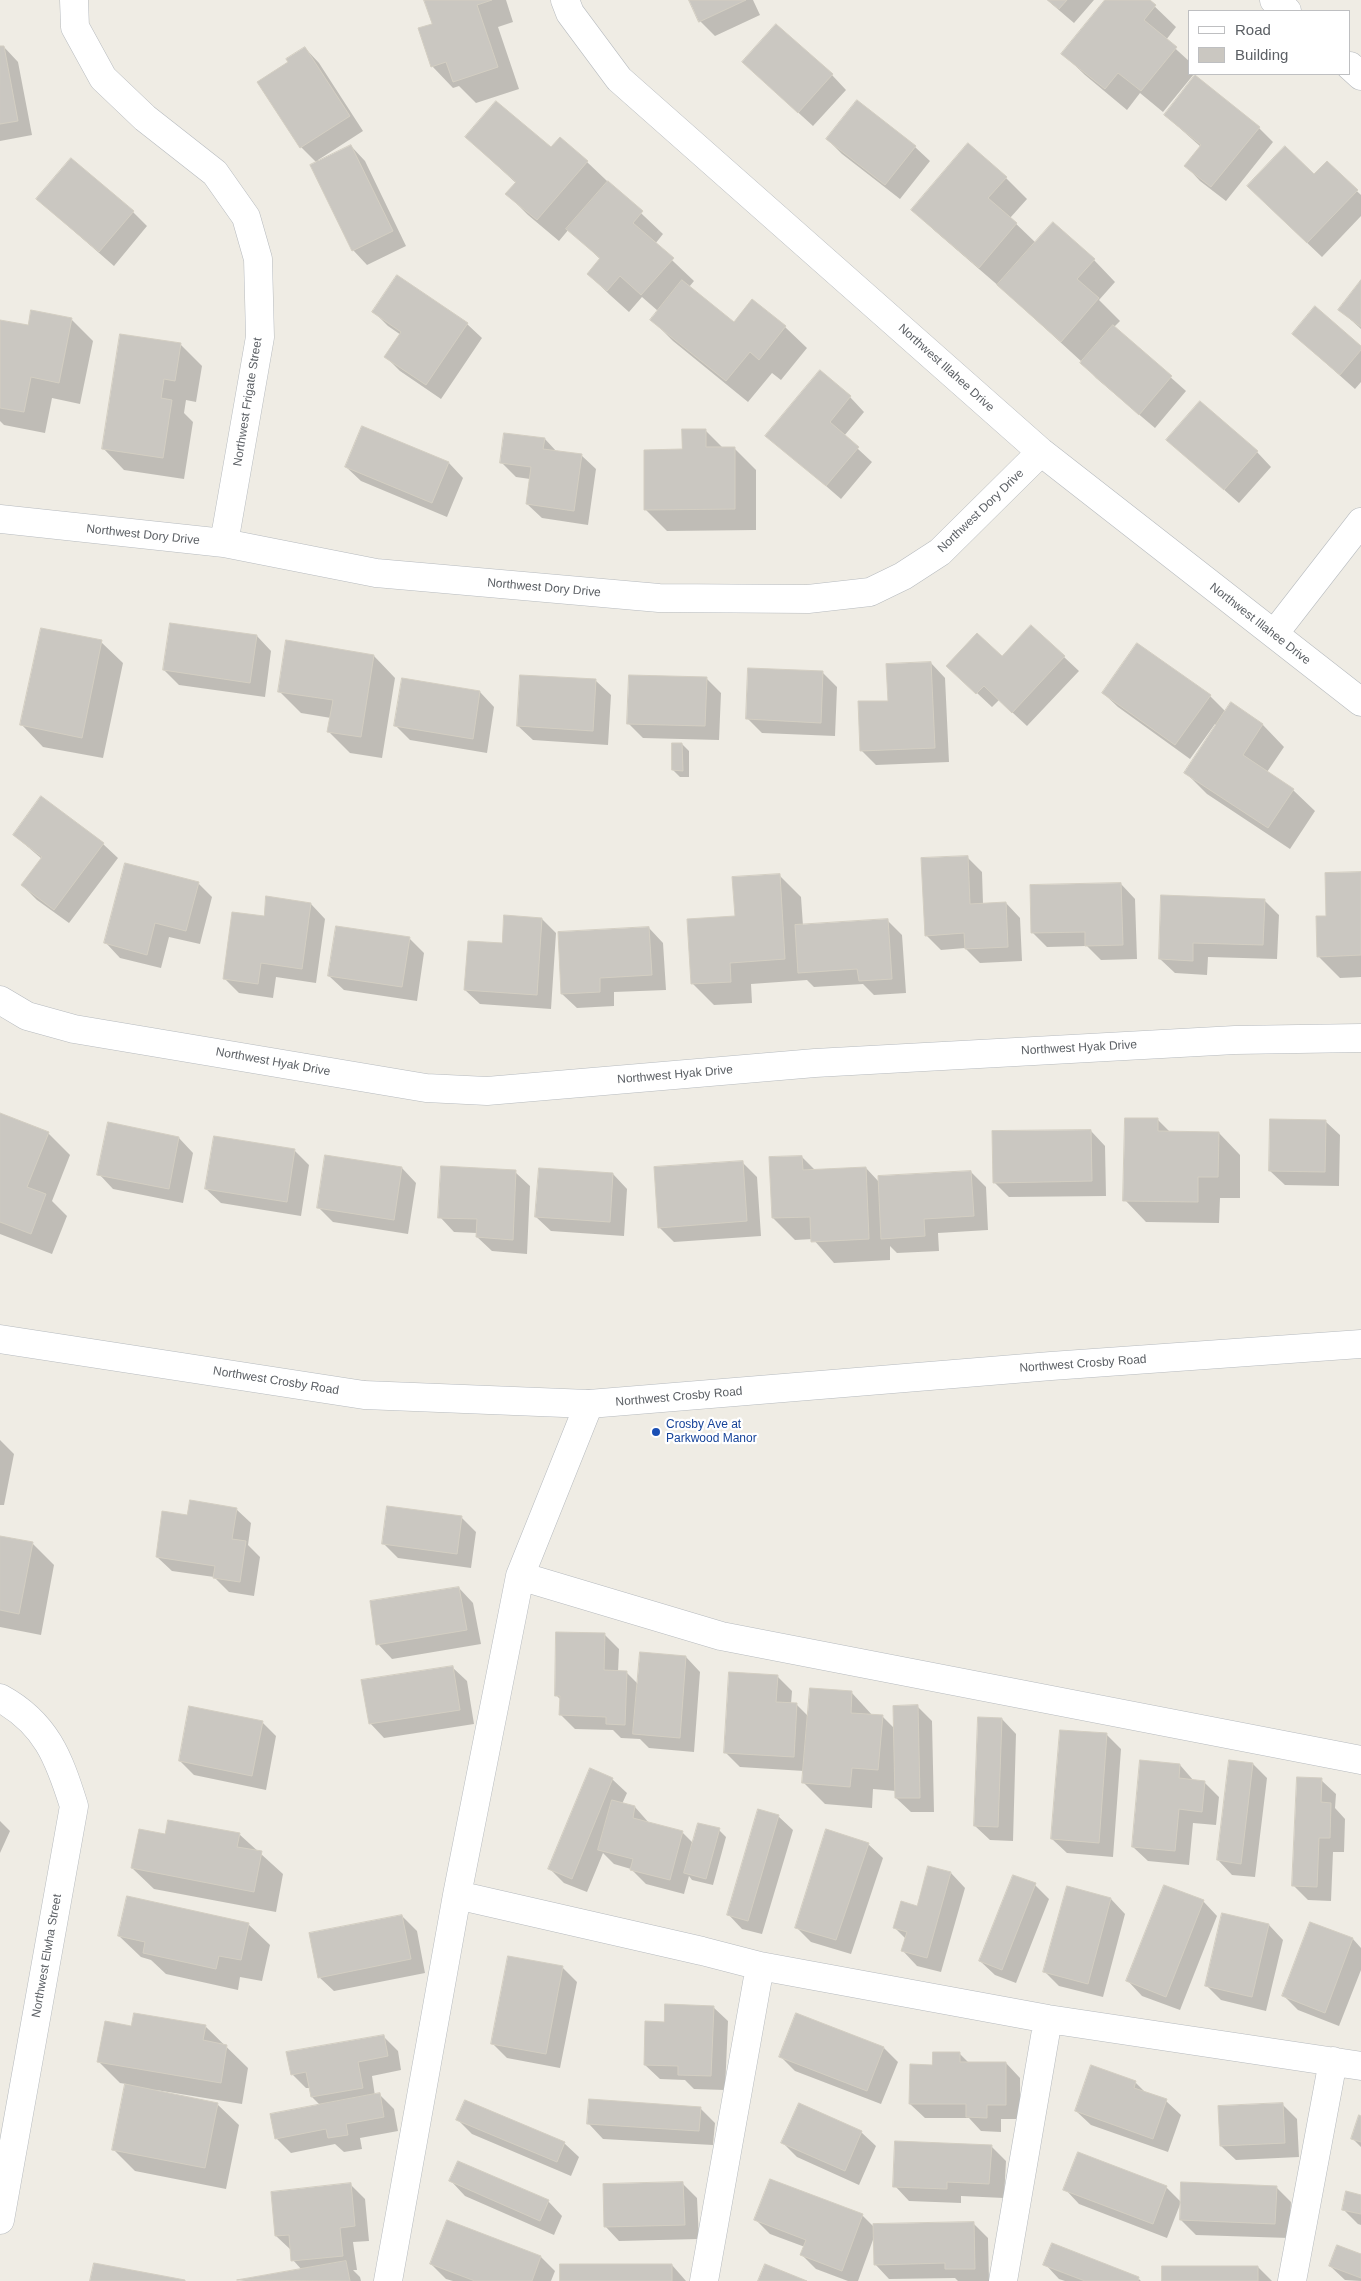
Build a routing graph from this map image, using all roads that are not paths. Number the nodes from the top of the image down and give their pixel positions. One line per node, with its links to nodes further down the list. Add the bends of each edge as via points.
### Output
1 (74, 0): 10 (street, Northwest Frigate Street, via 75,28 103,78 145,118 215,173 246,217 258,259 260,337)
2 (565, 0): 7 (street, Northwest Illahee Drive, via 570,13 619,79)
3 (1274, 0): 4 (street)
4 (1286, 10)
5 (1351, 67): 6 (street)
6 (1361, 76)
7 (1041, 452): 10 (street, Northwest Dory Drive, via 940,552 870,592 808,598 649,597 376,573); 11 (street, Northwest Illahee Drive)
8 (0, 519): 10 (street, Northwest Dory Drive)
9 (1361, 522): 11 (street)
10 (224, 543)
11 (1274, 634): 12 (street, Northwest Illahee Drive)
12 (1361, 702)
13 (0, 1000): 14 (street, Northwest Hyak Drive, via 27,1016 74,1029 426,1088 487,1091 825,1063 1235,1040)
14 (1361, 1038)
15 (0, 1339): 17 (street, Northwest Crosby Road, via 364,1395)
16 (1361, 1344): 17 (street, Northwest Crosby Road)
17 (588, 1404): 18 (street)
18 (520, 1576): 20 (street, via 721,1636); 21 (street)
19 (9, 1703): 26 (street, Northwest Elwha Street, via 42,1732 61,1763 74,1806)
20 (1361, 1760)
21 (457, 1895): 22 (street); 27 (street)
22 (760, 1966): 23 (street); 28 (street)
23 (1048, 2020): 24 (street); 29 (street)
24 (1333, 2061): 25 (street); 30 (street)
25 (1361, 2066)
26 (0, 2220)
27 (388, 2281)
28 (704, 2281)
29 (1003, 2281)
30 (1292, 2281)

